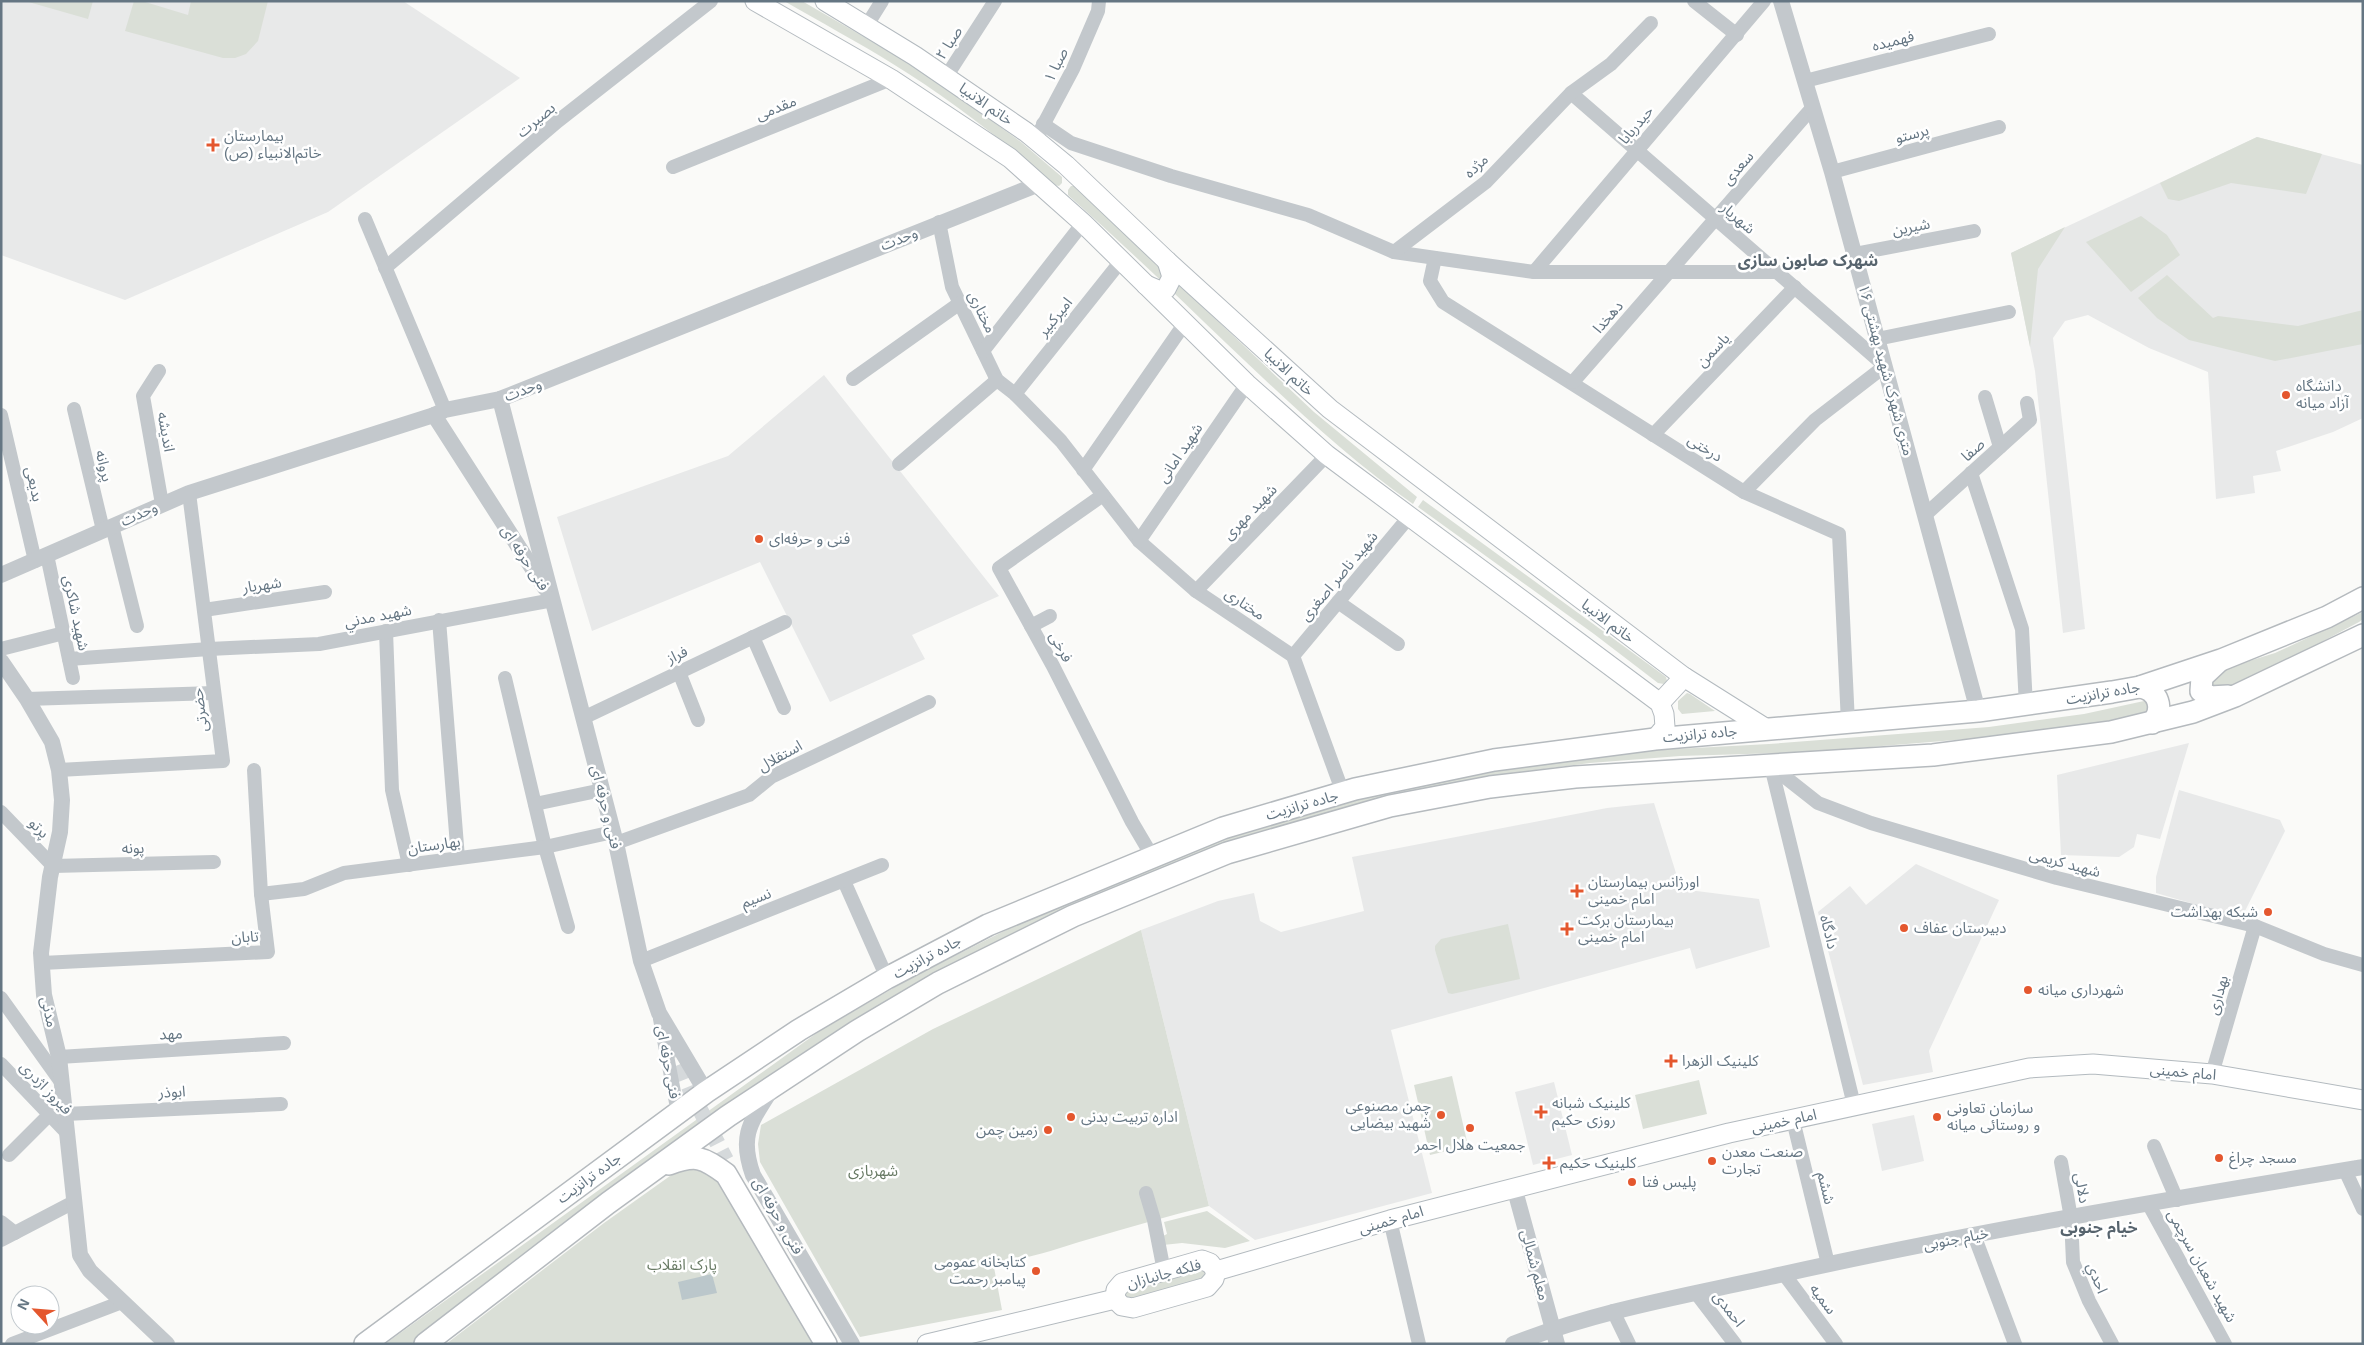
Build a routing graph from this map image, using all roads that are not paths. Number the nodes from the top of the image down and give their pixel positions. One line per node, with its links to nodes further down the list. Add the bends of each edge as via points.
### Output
1 (711, 1): 36 (street, بصيرت, via 558,122)
2 (755, 1): 15 (main road, خاتم الانبیا)
3 (825, 1): 11 (main road, خاتم الانبیا)
4 (882, 1): 11 (street)
5 (995, 1): 14 (street, صبا ۲)
6 (1099, 1): 21 (street, صبا ۱, via 1098,11 1073,70)
7 (1694, 1): 13 (street)
8 (1764, 1): 13 (street, حیدربابا)
9 (1781, 1): 16 (street, ۱۶ متری شهرک شهيد بهشتی)
10 (1651, 23): 17 (street, مژده, via 1611,64)
11 (867, 25): 14 (main road, خاتم الانبیا)
12 (1989, 34): 16 (street, فهمیده)
13 (1737, 35): 22 (street, حیدربابا)
14 (946, 77): 18 (main road, via 932,77 926,82 923,93); 21 (main road, خاتم الانبیا)
15 (891, 78): 18 (main road, خاتم الانبیا); 23 (street, مقدمی)
16 (1804, 80): 19 (street, ۱۶ متری شهرک شهيد بهشتی)
17 (1571, 92): 22 (street, شهریار); 31 (street, مژده, via 1486,182)
18 (927, 103): 25 (main road, خاتم الانبیا, via 1010,158)
19 (1812, 108): 24 (street, ۱۶ متری شهرک شهيد بهشتی); 27 (street, سعدی)
20 (1999, 127): 24 (street, پرستو)
21 (1039, 132): 31 (street, via 1171,176 1308,215); 35 (main road, خاتم الانبیا, via 1066,165)
22 (1636, 150): 27 (street, شهریار); 37 (street, حیدربابا)
23 (673, 167)
24 (1832, 172): 32 (street, ۱۶ متری شهرک شهيد بهشتی)
25 (1039, 184): 28 (street, وحدت); 29 (main road, خاتم الانبیا)
26 (365, 219): 36 (street, فنی حرفه ای)
27 (1715, 219): 38 (street, شهریار); 39 (street, سعدی)
28 (939, 222): 42 (street, مختاری, via 952,287); 55 (street, وحدت)
29 (1082, 223): 34 (main road, خاتم الانبیا); 46 (street)
30 (1974, 231): 32 (street, شیرین)
31 (1394, 252): 33 (street)
32 (1854, 254): 45 (street, ۱۶ متری شهرک شهيد بهشتی)
33 (1435, 258): 37 (street); 51 (street, درختی, via 1430,281 1443,302)
34 (1122, 261): 40 (main road, خاتم الانبیا); 53 (street, امیرکبیر)
35 (1166, 261): 40 (main road, via 1172,277 1166,289 1160,291); 99 (main road, خاتم الانبیا, via 1330,409)
36 (386, 268): 58 (street, فنی حرفه ای)
37 (1534, 272): 39 (street)
38 (1776, 272): 39 (street); 41 (street, شهریار)
39 (1668, 273): 51 (street, دهخدا)
40 (1146, 284): 44 (main road, خاتم الانبیا)
41 (1795, 287): 47 (street, شهریار); 60 (street, یاسمن)
42 (960, 303): 46 (street, مختاری); 49 (street)
43 (2009, 312): 45 (street)
44 (1185, 323): 52 (main road, خاتم الانبیا); 64 (street)
45 (1877, 339): 47 (street, ۱۶ متری شهرک شهيد بهشتی)
46 (983, 350): 50 (street, مختاری)
47 (1885, 366): 66 (street, via 1814,420); 70 (street, ۱۶ متری شهرک شهيد بهشتی)
48 (159, 371): 69 (street, اندیشه, via 143,396)
49 (853, 379)
50 (998, 380): 53 (street, مختاری); 63 (street)
51 (1573, 382): 60 (street, درختی)
52 (1247, 384): 62 (main road, خاتم الانبیا); 73 (street, شهید امانی)
53 (1015, 394): 64 (street, مختاری)
54 (1985, 397): 61 (street)
55 (500, 399): 58 (street, وحدت); 79 (street, فنی حرفه ای)
56 (2027, 403): 61 (street, صفا, via 2030,420)
57 (74, 409): 72 (street, پروانه)
58 (440, 413): 67 (street, وحدت); 79 (street, فنی حرفه ای)
59 (1, 415): 74 (street, بدیعی)
60 (1653, 435): 66 (street, درختی)
61 (2000, 447): 65 (street, صفا)
62 (1327, 455): 71 (main road, خاتم الانبیا); 76 (street, شهید مهری)
63 (898, 464)
64 (1084, 470): 68 (street, مختاری)
65 (1971, 473): 70 (street, صفا); 108 (street, via 2022,629)
66 (1744, 492): 113 (street, درختی, via 1839,534)
67 (189, 493): 69 (street, وحدت); 81 (street, حضرتی)
68 (1103, 495): 73 (street, مختاری); 86 (street, فرخی, via 999,568)
69 (162, 504): 72 (street, وحدت)
70 (1925, 515): 110 (street, ۱۶ متری شهرک شهيد بهشتی)
71 (1409, 517): 80 (street, شهید ناصر اصغری); 107 (main road, خاتم الانبیا)
72 (107, 528): 74 (street, وحدت); 85 (street, پروانه)
73 (1139, 541): 76 (street, مختاری)
74 (41, 558): 75 (street, وحدت); 88 (street, شهید شاکری)
75 (1, 575)
76 (1196, 591): 94 (street, مختاری)
77 (325, 592): 81 (street, شهریار)
78 (2363, 598): 96 (main road, جاده ترانزیت, via 2327,617)
79 (553, 600): 83 (street, شهيد مدني); 111 (street, فنی و حرفه ای)
80 (1338, 602): 91 (street); 94 (street, شهید ناصر اصغری)
81 (204, 610): 93 (street, حضرتی)
82 (1050, 616): 86 (street)
83 (440, 620): 87 (street, شهيد مدني); 127 (street)
84 (785, 622): 90 (street, فراز)
85 (137, 626)
86 (1032, 626): 126 (street, فرخی)
87 (386, 631): 93 (street, شهيد مدني, via 319,644); 129 (street, via 392,790)
88 (64, 634): 92 (street); 95 (street, شهید شاکری)
89 (2363, 635): 104 (main road, جاده ترانزیت)
90 (753, 637): 98 (street, فراز); 109 (street)
91 (1398, 644)
92 (1, 649)
93 (209, 649): 95 (street, شهيد مدني); 103 (street, حضرتی)
94 (1293, 656): 121 (street)
95 (69, 659): 100 (street, شهید شاکری)
96 (2221, 660): 102 (main road, جاده ترانزیت); 104 (main road, via 2202,677 2201,691 2210,697)
97 (1, 661): 105 (street, مدنی)
98 (679, 672): 111 (street, فراز); 112 (street)
99 (1684, 677): 107 (main road); 115 (main road, خاتم الانبیا)
100 (73, 678)
101 (505, 678): 122 (street)
102 (2140, 687): 108 (main road, جاده ترانزیت); 114 (main road, via 2149,689 2158,700 2159,710)
103 (214, 694): 105 (street); 118 (street, حضرتی, via 222,761)
104 (2235, 696): 114 (main road, جاده ترانزیت)
105 (27, 699): 118 (street, مدنی, via 52,742)
106 (929, 702): 124 (street, استقلال, via 770,777 749,795)
107 (1660, 703): 116 (main road, via 1665,727)
108 (2026, 706): 110 (main road, جاده ترانزیت)
109 (784, 708)
110 (1978, 711): 113 (main road, جاده ترانزیت)
111 (583, 718): 120 (street, فنی و حرفه ای)
112 (698, 720)
113 (1848, 723): 115 (main road, جاده ترانزیت)
114 (2152, 723): 117 (main road, جاده ترانزیت, via 2111,732 1933,755)
115 (1765, 728): 116 (main road, جاده ترانزیت)
116 (1655, 739): 121 (main road, جاده ترانزیت, via 1494,760)
117 (1771, 766): 134 (street, شهید کریمی, via 1818,803 1871,823 2074,883); 147 (main road, جاده ترانزیت, via 1575,777 1490,787 1375,810 1226,853 1072,916 938,983); 151 (street, دادگاه)
118 (59, 770): 131 (street, مدنی, via 62,800 60,832)
119 (254, 770): 133 (street, تابان)
120 (602, 790): 122 (street); 124 (street, فنی و حرفه ای)
121 (1343, 793): 126 (main road, جاده ترانزیت, via 1223,828)
122 (535, 804): 125 (street)
123 (1, 812): 131 (street, پرتو)
124 (614, 838): 125 (street, بهارستان); 136 (street, فنی و حرفه ای)
125 (545, 847): 127 (street, بهارستان); 135 (street)
126 (1152, 856): 139 (main road, جاده ترانزیت, via 988,925)
127 (458, 858): 129 (street, بهارستان)
128 (214, 862): 131 (street, پونه)
129 (408, 865): 133 (street, بهارستان, via 344,873 304,889)
130 (882, 865): 132 (street, نسيم)
131 (53, 866): 137 (street, مدنی)
132 (844, 881): 136 (street, نسيم); 139 (street)
133 (261, 894): 137 (street, تابان, via 268,952)
134 (2255, 926): 138 (street, شهید کریمی, via 2324,954); 145 (street, بهداری)
135 (568, 927)
136 (641, 961): 141 (street, فنی و حرفه ای)
137 (42, 963): 143 (street, مدنی, via 44,995)
138 (2363, 965)
139 (887, 978): 148 (main road, جاده ترانزیت, via 799,1030)
140 (1, 998): 146 (street)
141 (659, 1013): 148 (street, فنی حرفه ای); 152 (street, فنی حرفه ای)
142 (284, 1043): 143 (street, مهد)
143 (59, 1057): 146 (street, مدنی)
144 (1, 1064): 153 (street, فیروز اژدری)
145 (2212, 1074): 149 (main road, امام خمینی); 151 (main road, امام خمینی, via 2093,1064 2029,1068)
146 (61, 1082): 153 (street, مدنی)
147 (775, 1084): 160 (main road, جاده ترانزیت); 190 (street, فنی و حرفه ای, via 752,1120 746,1144 748,1159 753,1175)
148 (706, 1092): 152 (main road, جاده ترانزیت)
149 (2363, 1100)
150 (281, 1104): 153 (street, ابوذر)
151 (1854, 1105): 154 (main road, امام خمینی)
152 (678, 1113): 186 (main road, جاده ترانزیت)
153 (57, 1114): 156 (street); 165 (street, مدنی, via 67,1133)
154 (1794, 1120): 162 (main road, امام خمینی); 174 (street, ششم)
155 (2154, 1146): 164 (street)
156 (9, 1155)
157 (726, 1160): 189 (street)
158 (2062, 1162): 168 (street, دلالی)
159 (2363, 1167): 161 (street, خیام جنوبی)
160 (655, 1169): 187 (main road, جاده ترانزیت); 188 (main road, via 688,1157 702,1159 726,1174)
161 (2345, 1170): 164 (street, خیام جنوبی); 167 (street)
162 (1514, 1187): 169 (main road, امام خمینی); 182 (street, معلم شمالی)
163 (1146, 1193): 175 (street)
164 (2177, 1200): 166 (street, خیام جنوبی)
165 (74, 1202): 171 (street); 180 (street, مدنی, via 80,1254 90,1270)
166 (2149, 1204): 168 (street, خیام جنوبی); 199 (street, شهید شعبان سرچمی)
167 (2363, 1209)
168 (2071, 1218): 172 (street, خیام جنوبی); 198 (street, احدي, via 2073,1262)
169 (1390, 1220): 176 (main road, امام خمینی); 192 (street)
170 (1, 1222): 171 (street)
171 (15, 1233): 173 (street)
172 (1974, 1235): 174 (street, خیام جنوبی); 197 (street)
173 (1, 1240)
174 (1828, 1264): 177 (street, خیام جنوبی)
175 (1164, 1271): 176 (main road, فلکه جانبازان, via 1202,1260 1210,1263); 179 (main road, فلکه جانبازان, via 1122,1283 1116,1290)
176 (1216, 1271): 179 (main road, فلکه جانبازان, via 1214,1280 1207,1287 1170,1298 1133,1308 1122,1306)
177 (1784, 1274): 178 (street, خیام جنوبی); 196 (street, سميه)
178 (1696, 1294): 181 (street, خیام جنوبی); 195 (street, احمدی)
179 (1115, 1299): 183 (main road)
180 (122, 1302): 184 (street); 185 (street, مدنی)
181 (1613, 1311): 182 (street, خیام جنوبی); 194 (street)
182 (1555, 1336): 193 (street, خیام جنوبی)
183 (964, 1340): 191 (main road)
184 (12, 1344)
185 (166, 1344)
186 (365, 1344)
187 (425, 1344)
188 (826, 1344)
189 (837, 1344)
190 (852, 1344)
191 (927, 1344)
192 (1419, 1344)
193 (1513, 1344)
194 (1629, 1344)
195 (1735, 1344)
196 (1836, 1344)
197 (2015, 1344)
198 (2112, 1344)
199 (2226, 1344)

